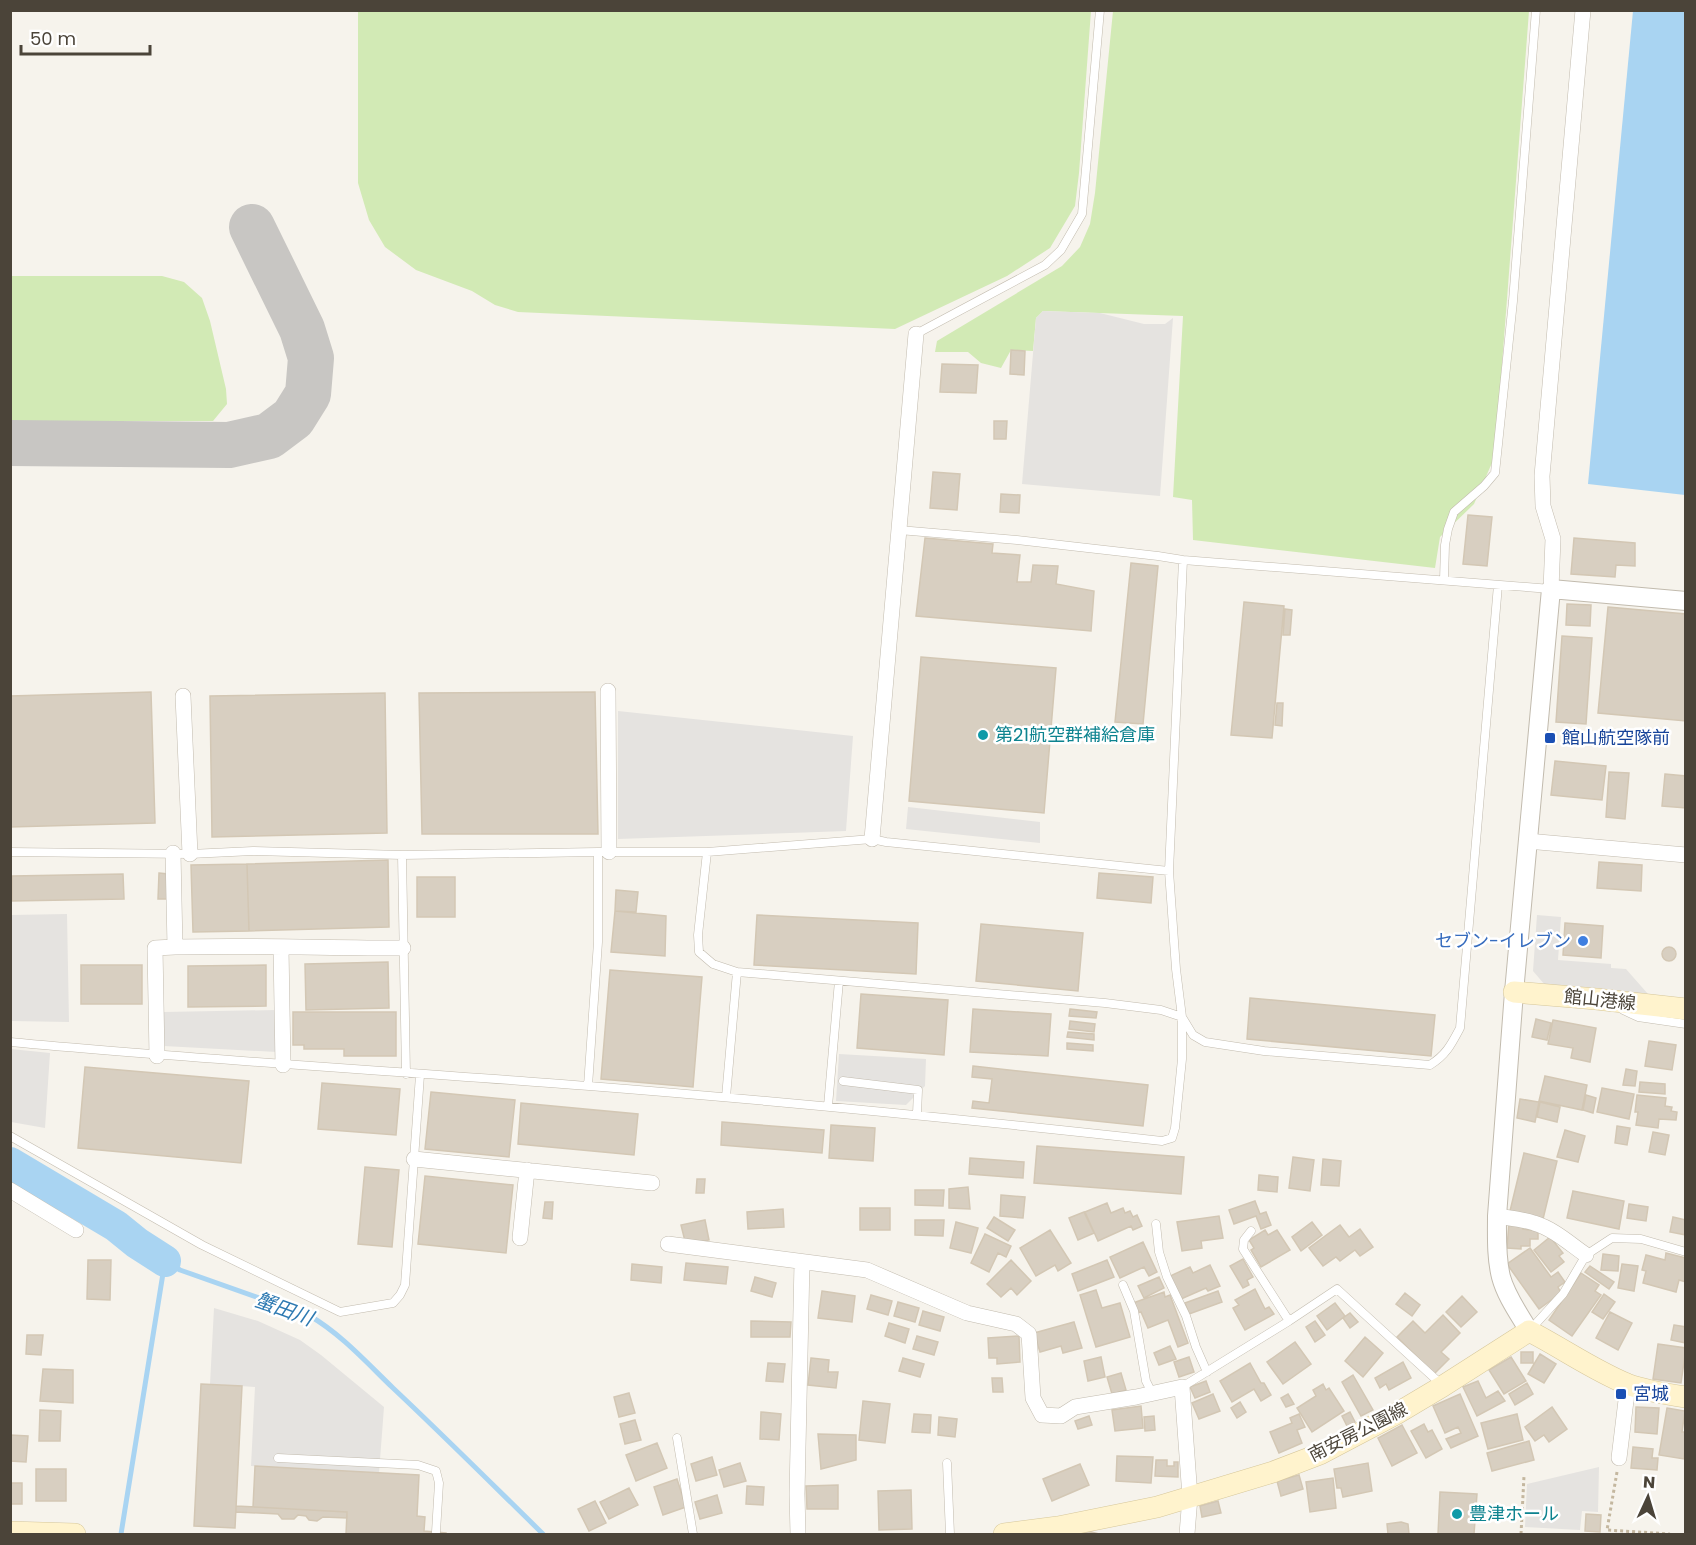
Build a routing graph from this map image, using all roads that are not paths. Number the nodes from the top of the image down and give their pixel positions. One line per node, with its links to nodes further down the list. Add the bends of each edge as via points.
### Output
1 (1100, 10): 4 (lane, via 1082,214 1061,250 1045,265)
2 (1536, 10): 7 (lane, via 1495,473 1454,512 1445,545)
3 (1583, 10): 9 (street, via 1542,476 1542,506 1553,539)
4 (916, 334): 5 (street)
5 (899, 530): 6 (lane); 13 (street)
6 (1183, 560): 7 (lane); 22 (lane)
7 (1444, 580): 8 (lane)
8 (1498, 585): 9 (lane); 31 (lane, via 1460,1028 1447,1051 1430,1065 1264,1051 1204,1042 1193,1035)
9 (1551, 589): 10 (street); 14 (street)
10 (1686, 602)
11 (608, 692): 16 (street)
12 (183, 696): 19 (street)
13 (872, 839): 17 (lane); 22 (lane)
14 (1527, 841): 21 (street); 28 (street)
15 (10, 852): 18 (lane)
16 (603, 852): 17 (lane); 20 (lane); 39 (lane)
17 (707, 852): 26 (lane, via 699,952 712,964)
18 (173, 853): 19 (lane); 23 (street)
19 (190, 854): 20 (lane, via 253,851)
20 (402, 855): 25 (lane)
21 (1686, 855)
22 (1169, 871): 31 (lane)
23 (175, 947): 24 (street); 34 (street, via 155,948)
24 (281, 948): 25 (street); 35 (street)
25 (404, 948): 36 (lane)
26 (737, 972): 27 (lane); 40 (lane)
27 (839, 981): 31 (lane, via 1105,1003 1161,1010); 41 (lane)
28 (1514, 992): 29 (main road, 館山港線); 48 (street)
29 (1596, 999): 30 (main road, 館山港線); 32 (lane, via 1638,1017)
30 (1686, 1009)
31 (1182, 1017): 42 (lane, via 1182,1059 1172,1138 1162,1141)
32 (1686, 1024)
33 (10, 1042): 34 (lane)
34 (157, 1056): 35 (lane)
35 (283, 1065): 36 (lane)
36 (406, 1074): 37 (lane)
37 (420, 1075): 39 (lane); 44 (lane)
38 (843, 1081): 42 (lane, via 918,1090)
39 (588, 1086): 40 (lane)
40 (726, 1097): 41 (lane)
41 (828, 1106): 42 (lane)
42 (917, 1114)
43 (10, 1136): 44 (lane, via 202,1245 340,1312 393,1303 405,1285)
44 (414, 1159): 45 (street)
45 (527, 1170): 46 (street); 52 (street)
46 (652, 1183)
47 (10, 1190): 50 (street)
48 (1497, 1216): 55 (street, via 1533,1222 1553,1231); 59 (street, via 1501,1278)
49 (1155, 1224): 60 (lane, via 1167,1276)
50 (76, 1230)
51 (1251, 1231): 58 (lane, via 1243,1249)
52 (520, 1238)
53 (668, 1245): 56 (street)
54 (1686, 1252): 55 (lane, via 1641,1239 1612,1238)
55 (1586, 1256): 59 (lane, via 1563,1294)
56 (802, 1262): 64 (street, via 867,1270 967,1313 1016,1324 1029,1334 1033,1398 1042,1414 1061,1416 1076,1407); 76 (street)
57 (1123, 1285): 64 (lane, via 1134,1311 1146,1381)
58 (1289, 1321): 60 (lane); 62 (lane, via 1337,1289)
59 (1529, 1331): 61 (main road); 62 (main road, 南安房公園線)
60 (1207, 1372): 63 (lane)
61 (1628, 1384): 65 (main road); 68 (street)
62 (1443, 1386): 70 (main road, 南安房公園線, via 1320,1454)
63 (1182, 1387): 64 (street); 70 (street)
64 (1152, 1393)
65 (1686, 1397)
66 (676, 1438): 75 (lane)
67 (278, 1458): 73 (lane, via 418,1465 436,1472)
68 (1619, 1458)
69 (947, 1463): 77 (lane)
70 (1190, 1497): 71 (main road, 南安房公園線); 79 (street)
71 (1055, 1531): 78 (main road, 南安房公園線)
72 (10, 1532): 74 (main road)
73 (436, 1532)
74 (75, 1534)
75 (693, 1534)
76 (798, 1534)
77 (950, 1534)
78 (1004, 1534)
79 (1187, 1534)

